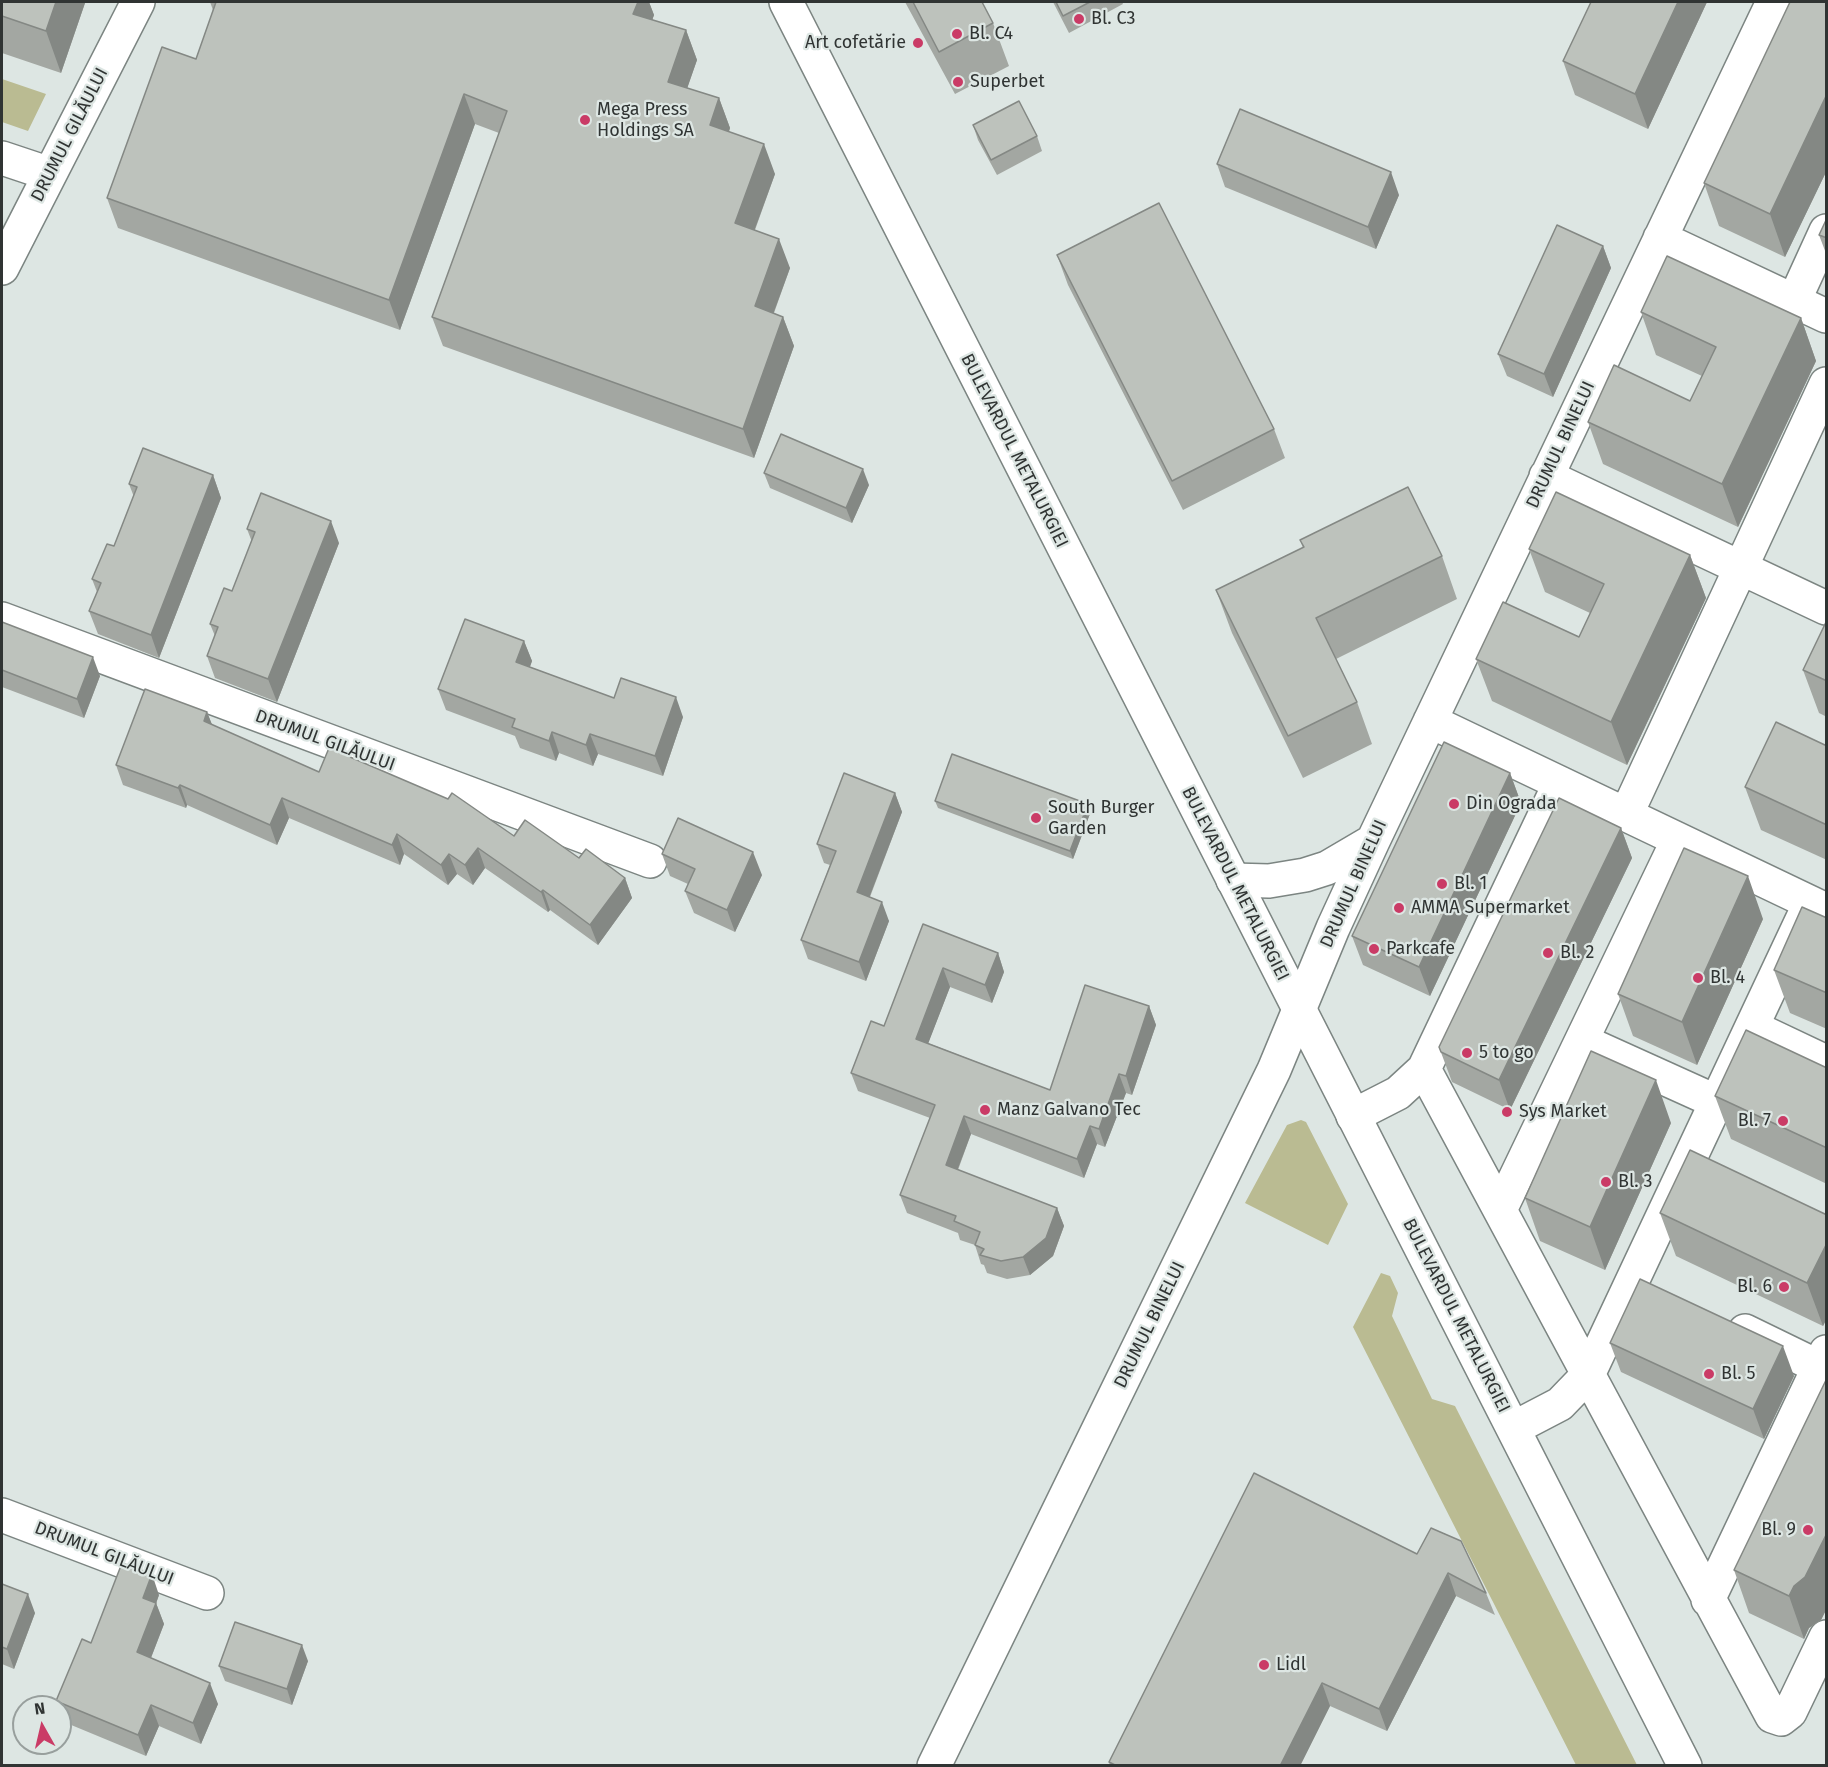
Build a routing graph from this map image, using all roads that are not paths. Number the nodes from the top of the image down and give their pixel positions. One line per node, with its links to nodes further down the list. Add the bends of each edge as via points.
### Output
1 (138, 2): 5 (street, DRUMUL GILĂULUI)
2 (786, 2): 22 (street, BULEVARDUL METALURGIEI)
3 (1773, 2): 7 (street, DRUMUL BINELUI)
4 (2, 158): 5 (street)
5 (50, 174): 8 (street, DRUMUL GILĂULUI)
6 (1827, 231): 9 (street)
7 (1660, 238): 9 (street); 12 (street, DRUMUL BINELUI)
8 (2, 268)
9 (1794, 301): 10 (street)
10 (1827, 316)
11 (1827, 384): 13 (street)
12 (1546, 476): 13 (street); 16 (street, DRUMUL BINELUI)
13 (1741, 568): 14 (street); 18 (street)
14 (1827, 608)
15 (2, 619): 21 (street, DRUMUL GILĂULUI)
16 (1430, 721): 17 (street); 20 (street, DRUMUL BINELUI)
17 (1560, 783): 18 (street); 28 (street)
18 (1626, 815): 19 (street)
19 (1678, 840): 23 (street); 26 (street)
20 (1373, 841): 22 (street, via 1327,868 1305,875 1269,881); 24 (street, DRUMUL BINELUI)
21 (650, 861)
22 (1233, 880): 24 (street, BULEVARDUL METALURGIEI)
23 (1818, 906): 25 (street)
24 (1301, 1011): 30 (street, BULEVARDUL METALURGIEI); 42 (street, DRUMUL BINELUI)
25 (1752, 1027): 27 (street); 29 (street)
26 (1582, 1041): 29 (street); 31 (street)
27 (1827, 1062)
28 (1424, 1069): 30 (street, via 1398,1093); 31 (street)
29 (1717, 1102): 32 (street, via 1701,1164)
30 (1353, 1116): 37 (street, BULEVARDUL METALURGIEI)
31 (1500, 1210): 36 (street)
32 (1635, 1277): 33 (street); 36 (street)
33 (1666, 1292)
34 (1717, 1317): 35 (street)
35 (1823, 1359): 40 (street)
36 (1588, 1375): 37 (street, via 1560,1404); 40 (street)
37 (1514, 1428): 43 (street, BULEVARDUL METALURGIEI)
38 (2, 1515): 39 (street, DRUMUL GILĂULUI)
39 (207, 1593)
40 (1708, 1600): 41 (street, via 1772,1716 1781,1719 1790,1712)
41 (1827, 1637)
42 (934, 1766)
43 (1685, 1766)

